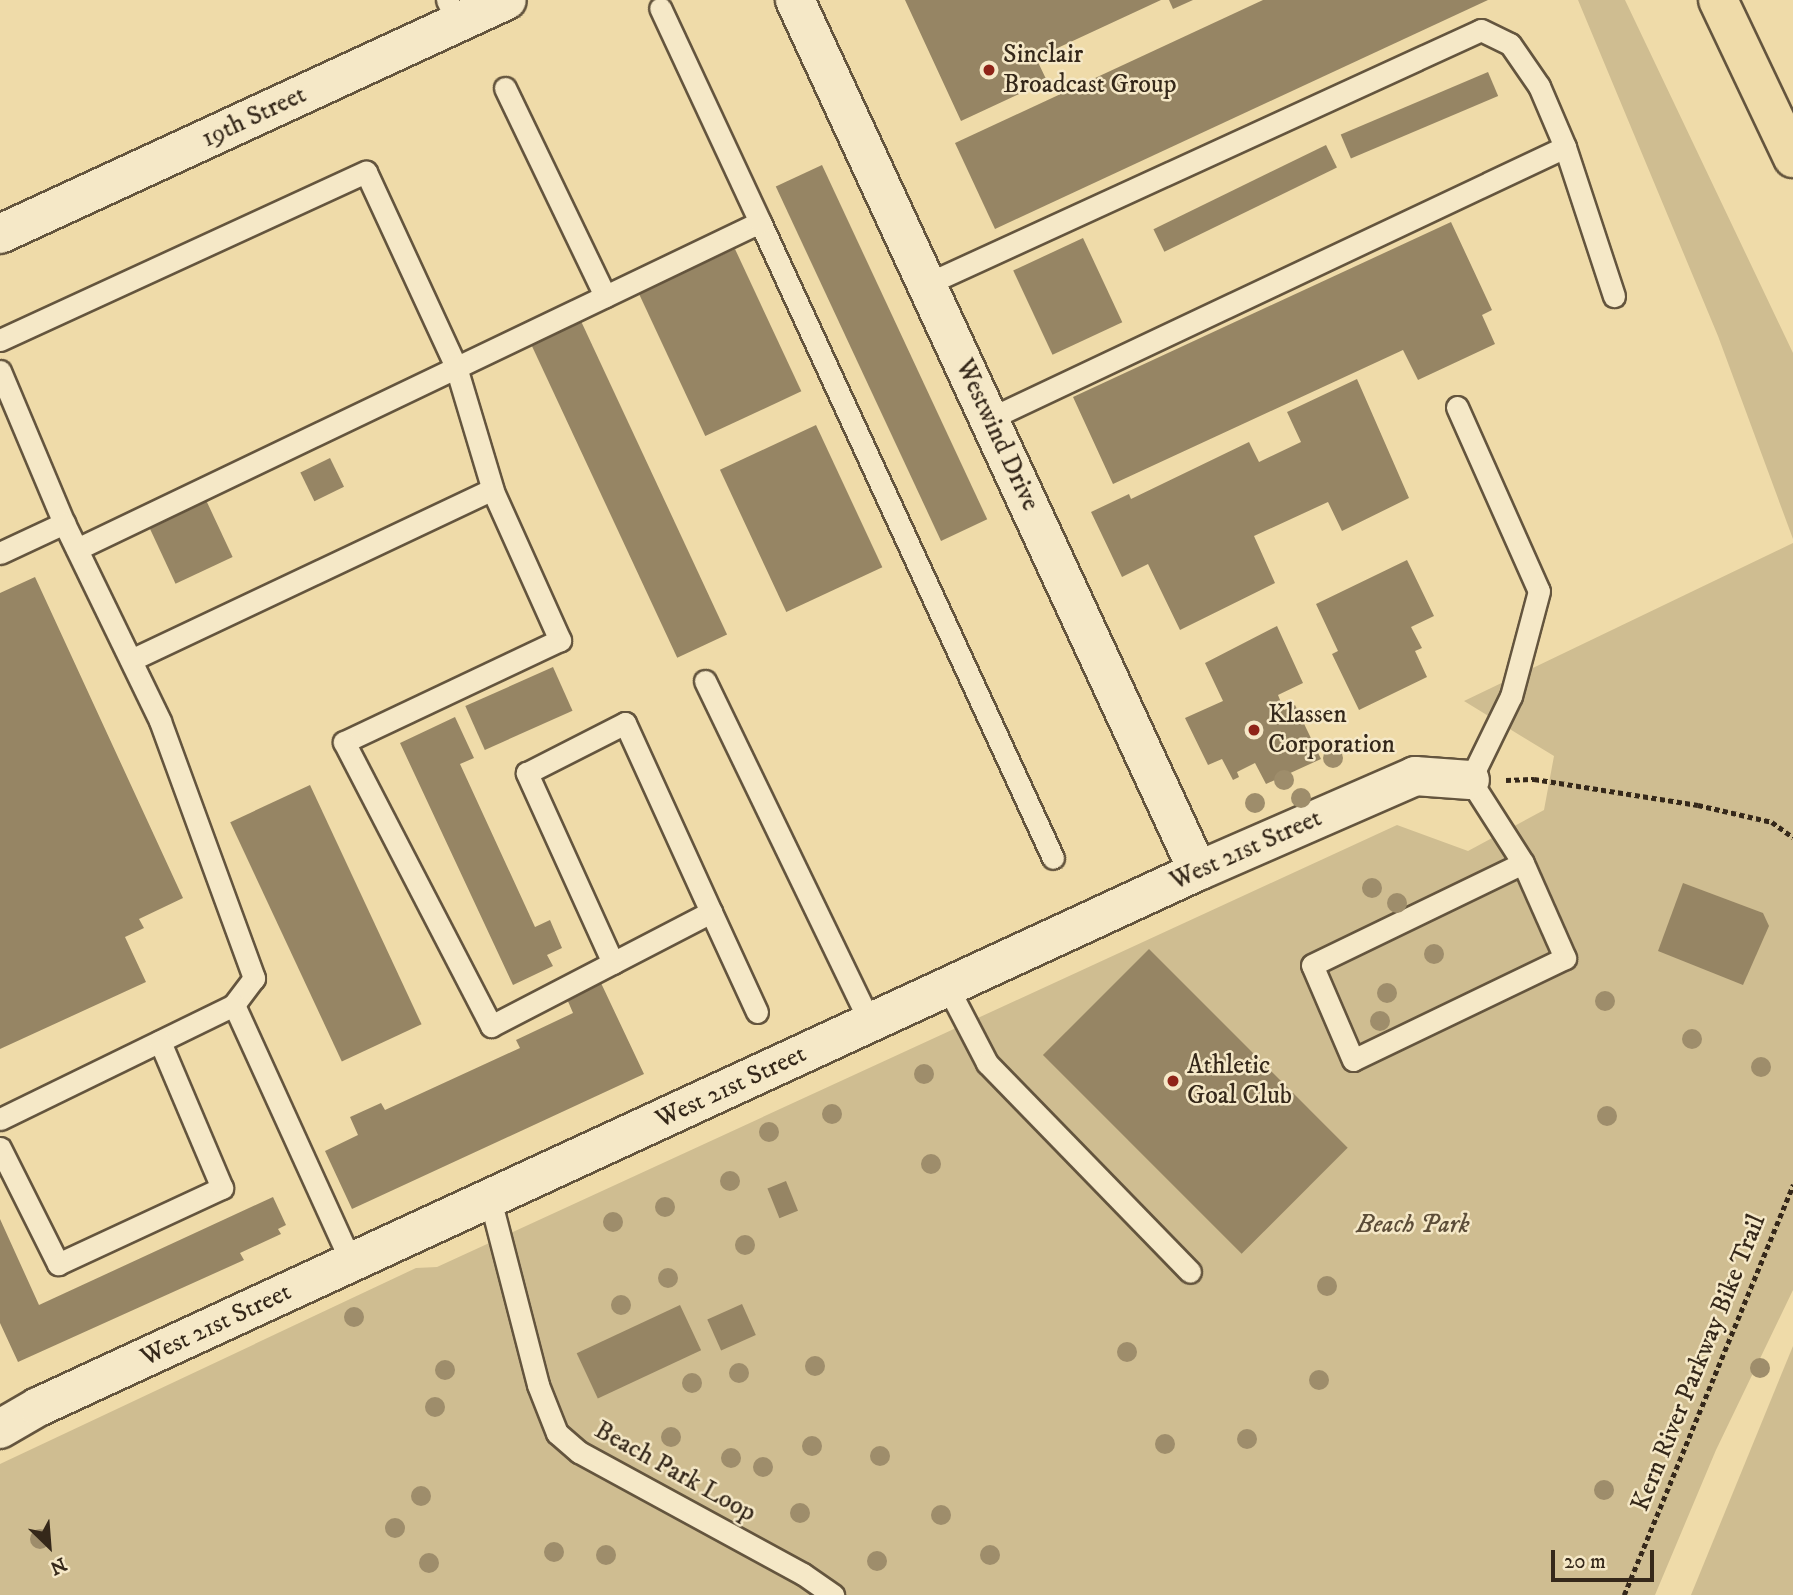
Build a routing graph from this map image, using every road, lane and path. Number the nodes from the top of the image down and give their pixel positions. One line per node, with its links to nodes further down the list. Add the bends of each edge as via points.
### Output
1 (508, 0): 5 (street, 19th Street)
2 (795, 0): 11 (street, Westwind Drive)
3 (1718, 0): 8 (highway)
4 (660, 8): 9 (lane)
5 (453, 11): 10 (street, 19th Street)
6 (505, 88): 12 (lane)
7 (1565, 147): 11 (lane, via 1539,86 1510,44 1481,30); 13 (lane); 18 (lane)
8 (1793, 158)
9 (760, 222): 12 (lane); 27 (lane)
10 (0, 234)
11 (927, 284): 18 (street, Westwind Drive)
12 (605, 296): 15 (lane)
13 (1614, 296)
14 (0, 340): 15 (lane, via 366,172)
15 (456, 367): 19 (lane); 21 (lane)
16 (0, 371): 20 (lane)
17 (1457, 407): 25 (lane, via 1539,592 1511,696)
18 (989, 419): 29 (street, Westwind Drive)
19 (492, 490): 23 (lane); 31 (lane, via 560,640 344,742 491,1026)
20 (64, 523): 21 (lane); 22 (lane)
21 (77, 549): 23 (lane)
22 (0, 553)
23 (131, 660): 33 (lane, via 160,721 254,978)
24 (705, 681): 35 (lane)
25 (1470, 780): 26 (path, via 1534,779 1698,805 1772,822); 28 (lane); 29 (street, West 21st Street, via 1415,776)
26 (1793, 837)
27 (1053, 858)
28 (1523, 863): 28 (lane, via 1565,958 1353,1060 1312,964)
29 (1198, 871): 32 (street, West 21st Street)
30 (711, 912): 31 (lane); 31 (lane, via 625,723 539,766 527,773); 34 (lane)
31 (613, 963)
32 (947, 986): 35 (street, West 21st Street); 42 (lane, via 986,1063)
33 (234, 1005): 36 (lane); 41 (lane)
34 (757, 1012)
35 (870, 1022): 40 (street, West 21st Street)
36 (160, 1042): 37 (lane); 38 (lane, via 222,1188 58,1264)
37 (0, 1119)
38 (0, 1148)
39 (1793, 1184): 45 (path, Kern River Parkway Bike Trail)
40 (490, 1199): 41 (street, West 21st Street); 44 (lane, Beach Park Loop, via 538,1385 557,1433 579,1452 803,1574)
41 (351, 1262): 43 (street, West 21st Street)
42 (1190, 1272)
43 (0, 1429)
44 (833, 1595)
45 (1624, 1595)

